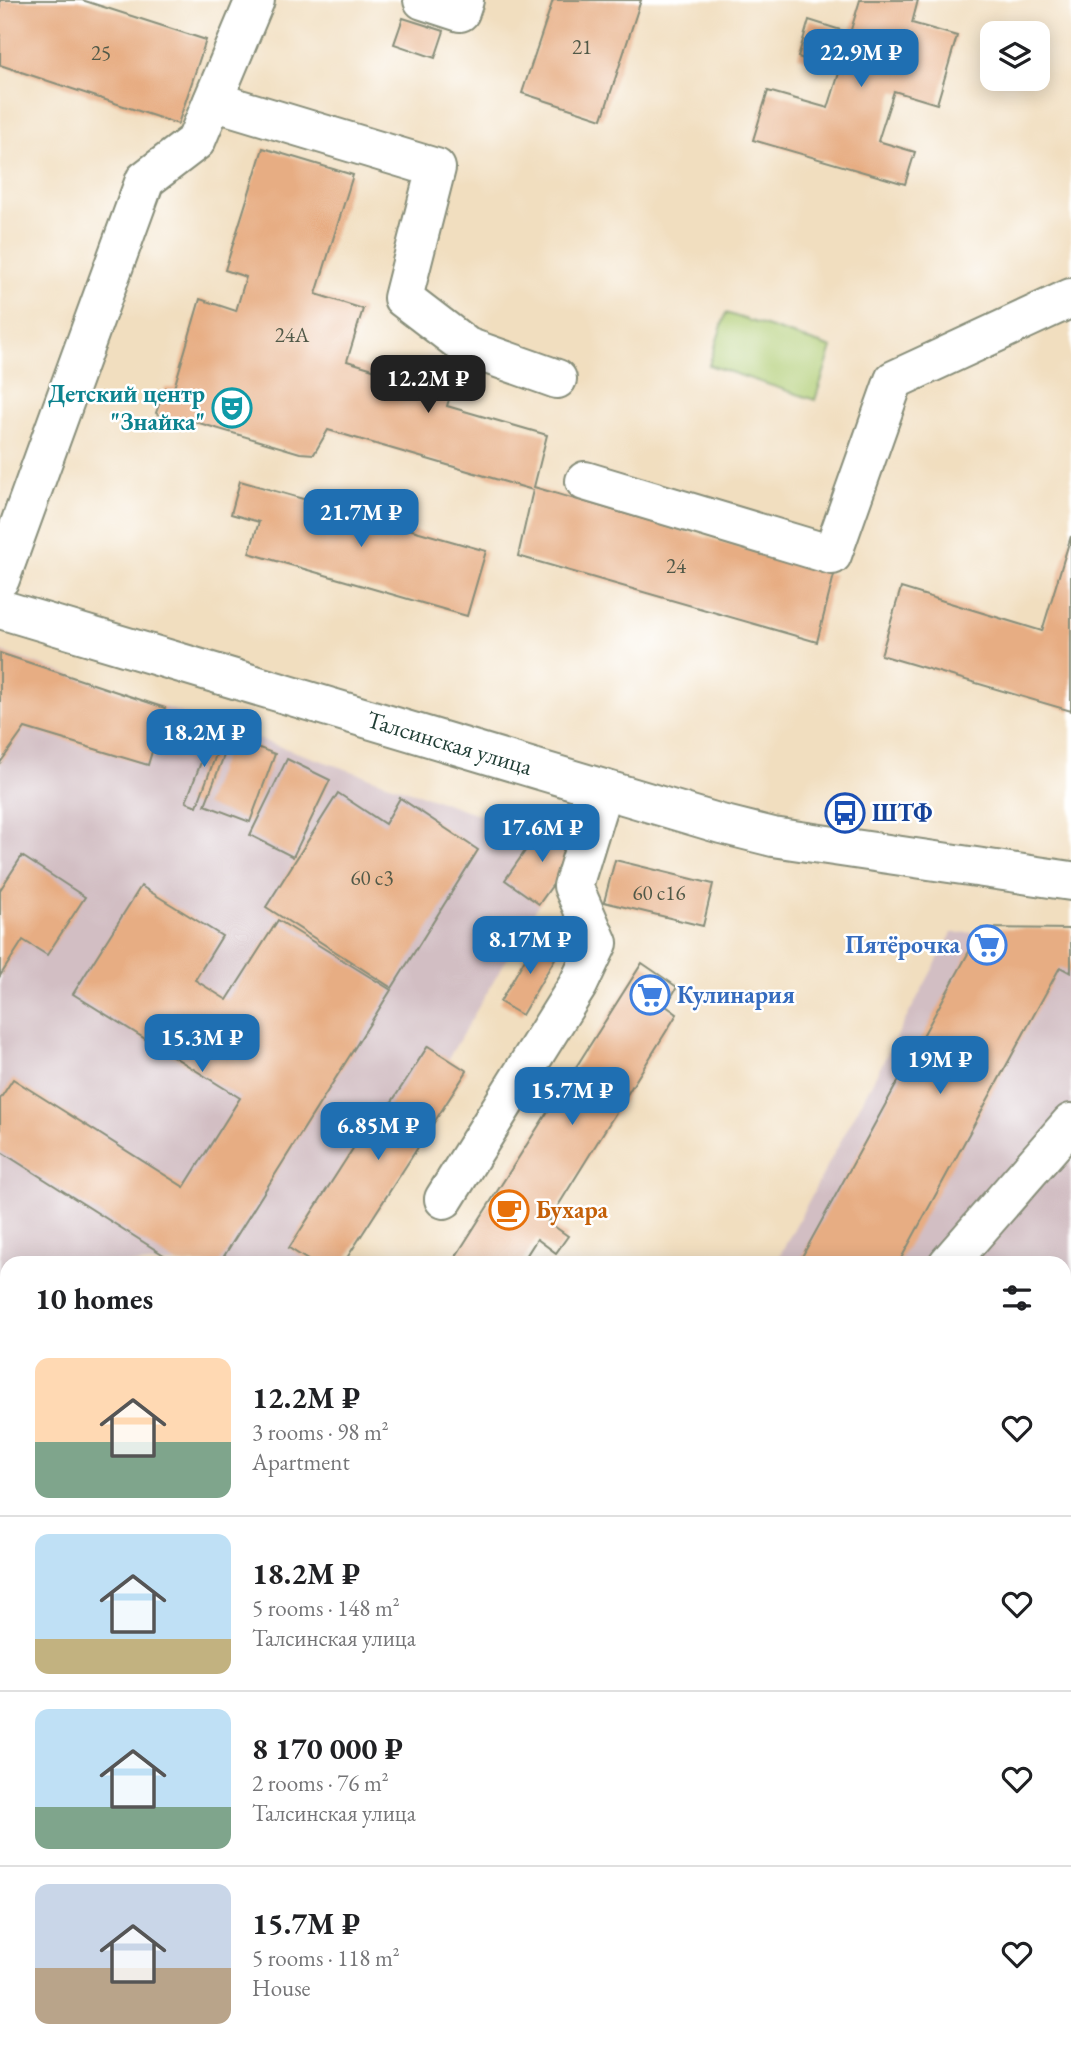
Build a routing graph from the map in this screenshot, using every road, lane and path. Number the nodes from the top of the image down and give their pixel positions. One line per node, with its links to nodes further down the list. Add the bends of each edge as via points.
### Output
1 (256, 0): 4 (main road)
2 (423, 0): 3 (main road, via 460,12)
3 (464, 0)
4 (213, 101): 6 (main road, via 436,168 403,298 467,347); 9 (main road, via 196,141 145,180)
5 (1071, 298): 7 (main road, via 894,380 832,555)
6 (557, 379)
7 (585, 481)
8 (0, 500): 9 (main road)
9 (18, 537): 10 (main road)
10 (0, 579)
11 (0, 609): 12 (main road, Талсинская улица)
12 (603, 789): 13 (main road, Талсинская улица, via 773,837); 15 (main road, via 573,886 598,943 578,985)
13 (1071, 881)
14 (1071, 1122): 16 (main road)
15 (444, 1199)
16 (955, 1256)

